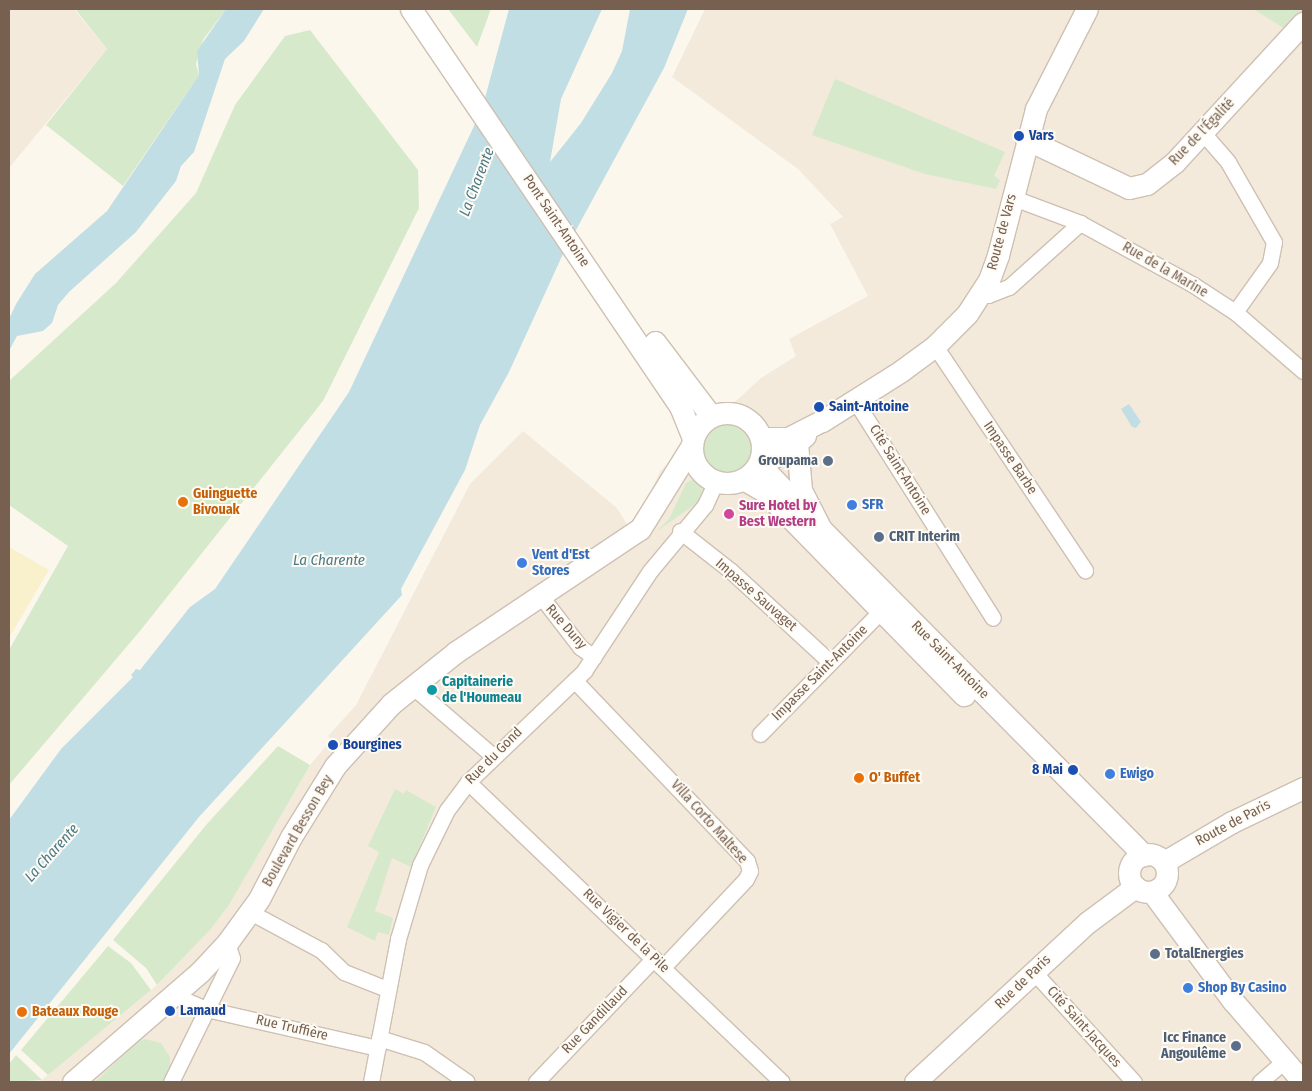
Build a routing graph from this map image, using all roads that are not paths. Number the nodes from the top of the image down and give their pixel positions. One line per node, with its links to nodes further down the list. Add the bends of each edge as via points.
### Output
1 (411, 9): 14 (main road, Pont Saint-Antoine)
2 (425, 9): 14 (main road, Pont Saint-Antoine)
3 (1087, 9): 6 (main road, Route de Vars, via 1036,109)
4 (1303, 24): 5 (main road, Rue de l'Égalité)
5 (1203, 133): 6 (main road, Rue de l'Égalité, via 1175,162 1137,188 1108,180); 10 (street, via 1228,162 1274,242 1270,263)
6 (1026, 139): 7 (main road, Route de Vars)
7 (1011, 196): 8 (street, Rue de la Marine); 9 (main road, Route de Vars, via 998,255)
8 (1080, 223): 9 (street, via 1009,286 988,296); 10 (street, Rue de la Marine, via 1168,270)
9 (980, 295): 11 (main road, Route de Vars, via 967,314)
10 (1235, 312): 12 (street, Rue de la Marine)
11 (935, 346): 13 (main road, Route de Vars); 27 (street, Impasse Barbe)
12 (1303, 371)
13 (854, 399): 16 (main road, Route de Vars); 30 (street, Cité Saint-Antoine)
14 (686, 400): 15 (main road, Pont Saint-Antoine); 18 (main road, Pont Saint-Antoine)
15 (712, 416): 17 (main road, via 723,413 742,416 757,429); 18 (main road, via 697,429)
16 (822, 421): 17 (main road, Route de Vars, via 788,438); 19 (main road, Route de Vars)
17 (761, 438): 20 (main road)
18 (692, 442): 21 (main road); 23 (main road, Boulevard Besson Bey)
19 (796, 443): 20 (main road, Route de Vars); 25 (main road, Rue Saint-Antoine, via 801,490)
20 (759, 464): 22 (main road); 25 (main road)
21 (698, 468): 23 (main road); 24 (main road)
22 (743, 479): 24 (main road, via 725,483); 29 (main road, Rue Saint-Antoine, via 764,491)
23 (669, 480): 28 (main road, Boulevard Besson Bey, via 650,518 640,529)
24 (716, 481): 26 (street, Rue du Gond, via 705,505)
25 (821, 529): 39 (main road, Rue Saint-Antoine)
26 (680, 531): 31 (street, Rue du Gond); 32 (street, Impasse Sauvaget, via 731,571)
27 (1086, 570)
28 (540, 595): 31 (street, Rue Duny, via 580,647); 34 (main road, Boulevard Besson Bey)
29 (880, 612): 32 (street, Impasse Saint-Antoine); 39 (main road, Rue Saint-Antoine)
30 (994, 618)
31 (594, 657): 33 (street, Rue du Gond)
32 (829, 661): 35 (street, Impasse Saint-Antoine)
33 (575, 681): 36 (street, Rue du Gond); 43 (street, Villa Corto Maltese, via 747,861 750,871 746,879)
34 (412, 686): 36 (street); 41 (main road, Boulevard Besson Bey, via 358,738 335,766)
35 (760, 734)
36 (493, 756): 37 (street, Rue du Gond)
37 (468, 782): 43 (street, Rue Vigier de la Pile); 45 (street, Rue du Gond, via 447,810 420,865)
38 (1303, 788): 39 (main road, Route de Paris)
39 (1147, 860): 40 (main road, via 1168,873); 40 (main road, via 1129,876)
40 (1150, 888): 44 (main road, Rue de Paris, via 1088,922); 49 (main road, via 1233,1002)
41 (250, 912): 42 (main road, Boulevard Besson Bey); 45 (street, via 320,950 344,972)
42 (227, 944): 46 (main road, Boulevard Besson Bey); 47 (street, via 232,958)
43 (658, 962): 54 (street, Rue Gandillaud); 55 (street, Rue Vigier de la Pile)
44 (1033, 971): 56 (main road, Rue de Paris); 57 (street, Cité Saint-Jacques)
45 (387, 989): 48 (street, Rue du Gond)
46 (173, 995): 47 (street, Rue Truffière); 50 (main road, Boulevard Besson Bey)
47 (206, 1009): 48 (street, Rue Truffière); 51 (street)
48 (378, 1043): 52 (street, Rue du Gond); 53 (street, Rue Truffière, via 424,1052)
49 (1294, 1062): 58 (street); 59 (main road)
50 (73, 1082)
51 (171, 1082)
52 (372, 1082)
53 (467, 1082)
54 (536, 1082)
55 (782, 1082)
56 (915, 1082)
57 (1134, 1082)
58 (1260, 1082)
59 (1303, 1082)

